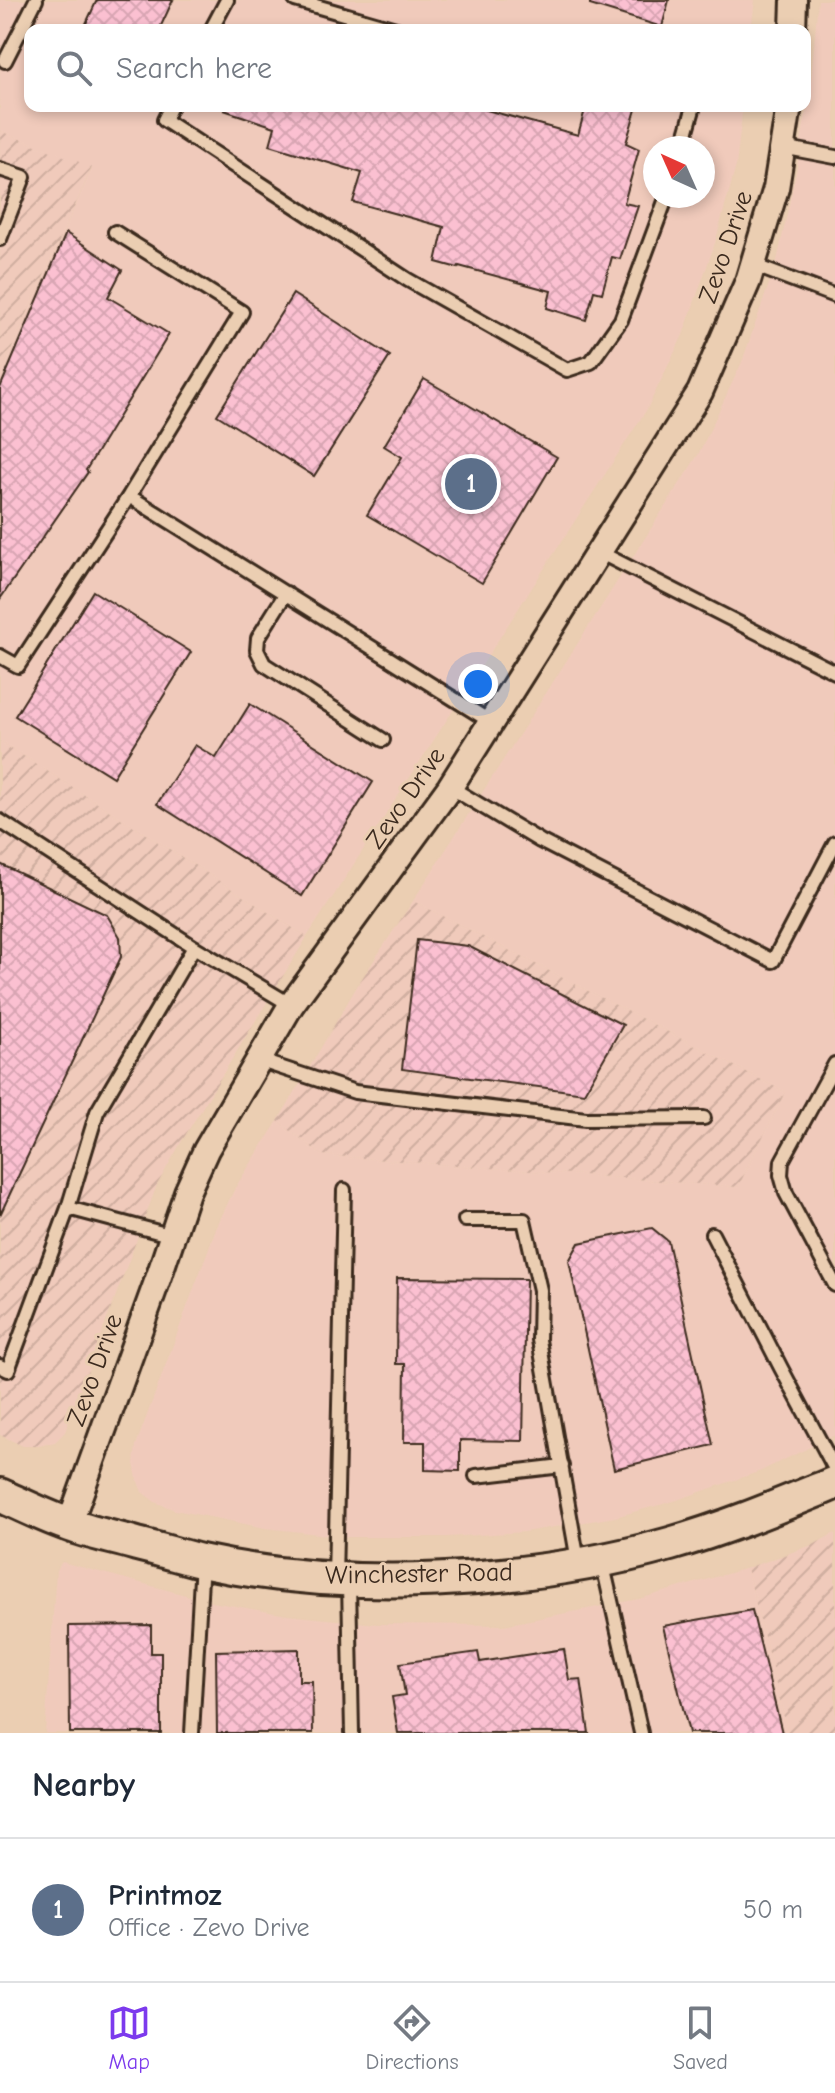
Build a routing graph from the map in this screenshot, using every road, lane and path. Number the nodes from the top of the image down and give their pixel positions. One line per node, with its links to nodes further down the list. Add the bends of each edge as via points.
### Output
1 (36, 0): 8 (lane)
2 (227, 0): 5 (lane)
3 (295, 0): 6 (lane)
4 (794, 0): 7 (street)
5 (214, 24)
6 (378, 24)
7 (793, 24)
8 (5, 61)
9 (168, 112): 16 (lane, via 164,120 408,280 567,370 591,362 621,320)
10 (692, 112): 12 (lane)
11 (788, 112): 13 (street, Zevo Drive)
12 (685, 136)
13 (782, 147): 14 (lane); 19 (street, Zevo Drive)
14 (835, 157)
15 (0, 169): 18 (lane, via 24,177)
16 (663, 208)
17 (115, 232): 21 (lane, via 242,312)
18 (0, 239)
19 (753, 265): 20 (lane); 22 (street, Zevo Drive, via 700,392)
20 (835, 296)
21 (129, 496): 23 (lane); 24 (lane, via 18,666)
22 (599, 552): 25 (lane); 26 (street, Zevo Drive)
23 (286, 593): 26 (lane); 27 (lane, via 258,638 264,664)
24 (0, 656)
25 (835, 672)
26 (491, 722): 28 (street, Zevo Drive)
27 (383, 740)
28 (450, 787): 30 (lane, via 540,841 773,961); 32 (street, Zevo Drive)
29 (0, 821): 31 (lane)
30 (835, 843)
31 (194, 947): 32 (lane); 37 (lane, via 97,1112)
32 (291, 1005): 33 (street, Zevo Drive)
33 (258, 1060): 35 (lane, via 355,1092 586,1119); 40 (street, Zevo Drive, via 206,1150)
34 (835, 1064): 41 (lane, via 782,1161 781,1175)
35 (704, 1118)
36 (344, 1190): 51 (lane)
37 (68, 1208): 40 (lane); 42 (lane, via 8,1370)
38 (465, 1220): 43 (lane, via 524,1220 540,1290 539,1340)
39 (712, 1234): 44 (lane)
40 (173, 1236): 48 (street, Zevo Drive)
41 (835, 1285)
42 (0, 1366)
43 (562, 1466): 45 (lane); 50 (lane)
44 (835, 1469)
45 (476, 1476)
46 (835, 1483): 50 (street, Winchester Road, via 741,1522)
47 (0, 1495): 48 (street, Winchester Road)
48 (69, 1525): 49 (street, Winchester Road)
49 (202, 1561): 51 (street, Winchester Road); 52 (lane)
50 (590, 1562): 51 (street, Winchester Road, via 421,1580); 54 (lane)
51 (342, 1578): 53 (lane)
52 (192, 1733)
53 (352, 1733)
54 (641, 1733)

